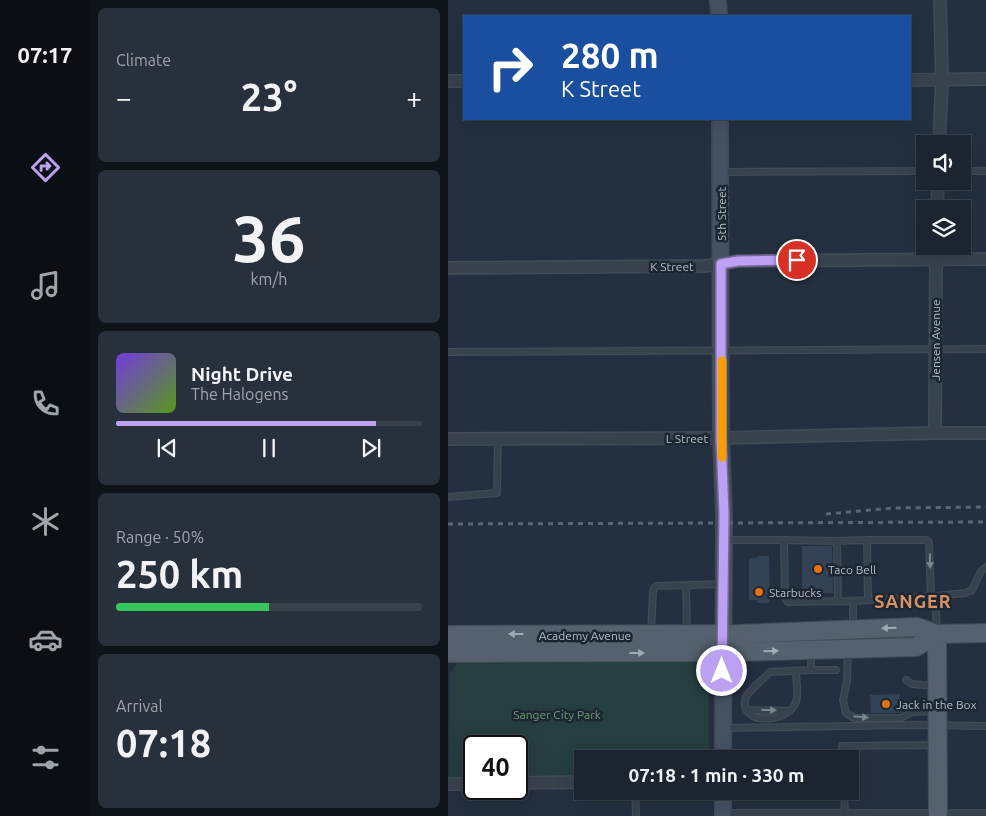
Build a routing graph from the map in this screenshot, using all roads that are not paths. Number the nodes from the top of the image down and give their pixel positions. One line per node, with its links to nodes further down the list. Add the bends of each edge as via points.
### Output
1 (718, 0): 3 (street)
2 (940, 0): 6 (street)
3 (719, 15)
4 (986, 79): 6 (street)
5 (911, 80): 6 (street)
6 (942, 80): 10 (street)
7 (448, 81): 8 (street)
8 (463, 81)
9 (720, 120): 14 (street, 5th Street)
10 (939, 135)
11 (916, 171): 14 (lane)
12 (971, 171): 13 (lane)
13 (986, 171)
14 (721, 172): 18 (street, 5th Street)
15 (935, 255): 16 (street, Jensen Avenue)
16 (935, 260): 17 (street, K Street); 18 (street, K Street, via 738,261); 22 (street, Jensen Avenue)
17 (986, 260)
18 (721, 264): 19 (street, K Street); 21 (street, 5th Street)
19 (448, 268)
20 (986, 349): 22 (lane)
21 (722, 350): 22 (lane); 23 (lane); 27 (street, 5th Street)
22 (935, 350): 24 (street, Jensen Avenue)
23 (448, 352)
24 (935, 433): 25 (street, L Street); 27 (street, L Street)
25 (986, 433)
26 (498, 438): 27 (street, L Street); 28 (street, L Street); 29 (lane, via 497,493)
27 (721, 438): 30 (street, 5th Street)
28 (448, 439)
29 (448, 497)
30 (723, 540): 31 (lane); 35 (street, 5th Street)
31 (784, 540): 33 (lane); 39 (lane, via 785,598 788,602)
32 (867, 540): 33 (lane); 37 (lane, one-way to 37, via 927,540 930,543); 38 (lane)
33 (837, 541): 39 (lane)
34 (986, 567): 37 (lane, via 972,590)
35 (723, 584): 36 (lane); 45 (street, 5th Street)
36 (686, 585): 44 (lane); 48 (lane, via 654,588)
37 (933, 596): 38 (lane); 46 (lane)
38 (868, 600): 40 (lane)
39 (838, 601): 40 (lane)
40 (854, 601): 41 (lane)
41 (853, 628): 45 (main road, Academy Avenue); 46 (main road, Academy Avenue, one-way to 41, via 916,627)
42 (986, 633): 46 (main road)
43 (622, 634): 47 (main road, Academy Avenue, one-way to 47); 48 (main road, Academy Avenue); 53 (main road, via 614,643 586,644)
44 (688, 634): 45 (main road, Academy Avenue); 48 (main road, Academy Avenue)
45 (723, 634): 51 (street, 5th Street)
46 (937, 634): 49 (main road, Academy Avenue, via 916,647); 58 (main road)
47 (448, 635)
48 (650, 635)
49 (848, 648): 50 (main road, Academy Avenue); 59 (lane, one-way to 59, via 843,700 846,713 854,718 901,718 912,712)
50 (811, 649): 51 (main road, Academy Avenue, one-way to 50); 54 (lane)
51 (722, 652): 53 (main road, Academy Avenue, one-way to 51); 61 (street, 5th Street)
52 (448, 653): 53 (main road, Academy Avenue)
53 (566, 653)
54 (811, 670): 55 (lane); 56 (lane)
55 (836, 670)
56 (796, 671): 56 (lane, one-way to 56, via 770,672 747,696 747,710 790,710 796,702)
57 (906, 680): 58 (lane, via 912,684)
58 (938, 687): 59 (main road)
59 (938, 719): 60 (lane); 61 (lane, via 911,725); 62 (main road)
60 (986, 726)
61 (722, 728): 63 (street, 5th Street)
62 (938, 746): 64 (lane, via 842,746); 76 (main road)
63 (723, 750)
64 (842, 750)
65 (574, 782): 66 (street)
66 (528, 783)
67 (448, 784): 68 (street)
68 (463, 784)
69 (636, 800): 73 (lane)
70 (723, 800): 74 (street)
71 (844, 800): 72 (lane)
72 (845, 815): 74 (street); 75 (street)
73 (636, 816)
74 (723, 816)
75 (927, 816)
76 (938, 816)
77 (952, 816): 78 (street)
78 (986, 816)

